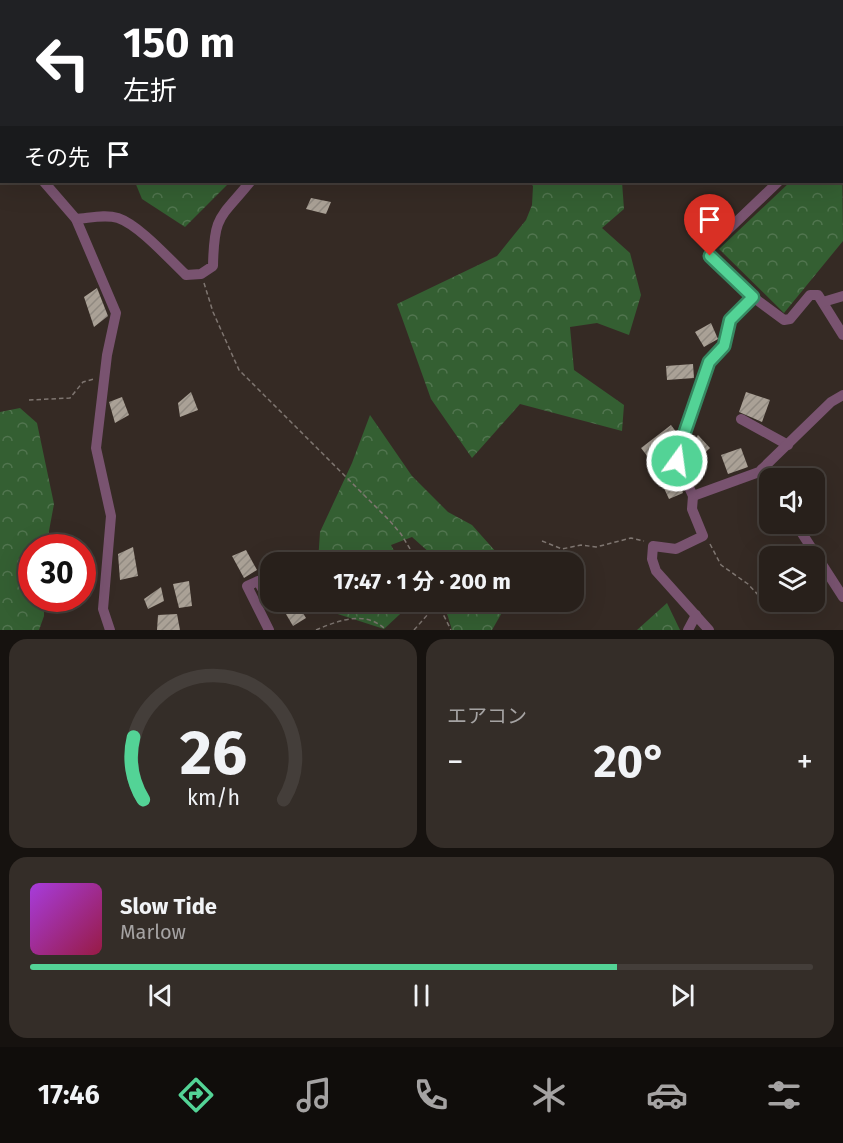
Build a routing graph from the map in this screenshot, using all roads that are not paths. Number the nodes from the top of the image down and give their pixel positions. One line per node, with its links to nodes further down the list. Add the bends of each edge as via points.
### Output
1 (45, 183): 4 (street)
2 (249, 183): 4 (street, via 221,215 214,237 213,266 201,274 186,275 118,218)
3 (777, 183): 6 (street, via 710,248 710,256)
4 (76, 219): 21 (street, via 116,314 96,448 111,516 103,609)
5 (843, 296): 7 (street)
6 (753, 297): 7 (street, via 784,320 790,319 810,295 818,295); 14 (street, via 730,320 724,346 709,362 678,452 677,461)
7 (824, 302): 8 (street, via 830,318)
8 (843, 334)
9 (843, 395): 11 (street)
10 (741, 419): 11 (street)
11 (788, 445): 12 (street)
12 (763, 468)
13 (759, 471): 14 (street)
14 (693, 496): 20 (street, via 692,509 703,536 676,549 653,546 652,559 656,571)
15 (802, 534): 17 (street)
16 (260, 585): 18 (street, via 258,581 247,586)
17 (843, 597)
18 (260, 611)
19 (261, 612): 22 (street)
20 (696, 615): 23 (street); 24 (street)
21 (110, 630)
22 (270, 630)
23 (688, 630)
24 (709, 630)

